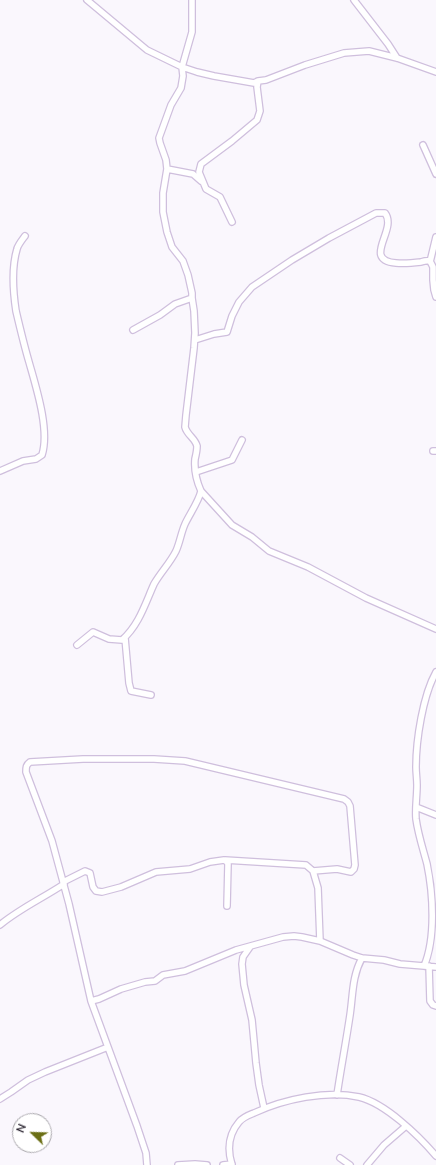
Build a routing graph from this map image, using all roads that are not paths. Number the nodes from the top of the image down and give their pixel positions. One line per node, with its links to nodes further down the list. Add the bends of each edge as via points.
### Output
1 (87, 0): 5 (street, via 147,50)
2 (192, 0): 5 (street, via 192,32)
3 (354, 0): 4 (street)
4 (397, 58): 6 (street); 7 (street, via 368,51 344,54)
5 (182, 67): 7 (street, via 232,80 254,83); 9 (street, via 181,88 171,105 159,138)
6 (436, 72)
7 (258, 81): 11 (street, via 259,117 201,164 199,172)
8 (423, 145): 10 (street)
9 (167, 169): 11 (street, via 193,174); 17 (street, via 162,193 163,212 172,247 183,261 188,275)
10 (436, 174)
11 (203, 183): 12 (street, via 208,190 220,197)
12 (232, 222)
13 (25, 236): 21 (street, via 17,248 13,277 14,297 40,405 44,450 36,459 23,461)
14 (436, 237): 15 (street)
15 (430, 262): 16 (street, via 434,267); 19 (street, via 427,260 398,263 385,260 380,253 387,232 388,216 385,213 376,213 292,260 252,288 239,302 227,332)
16 (436, 297)
17 (192, 298): 18 (street, via 175,304); 19 (street)
18 (133, 330)
19 (195, 340): 22 (street, via 185,427 197,447)
20 (242, 440): 22 (street, via 232,460)
21 (0, 471)
22 (196, 472): 23 (street)
23 (201, 491): 24 (street, via 232,525 269,551 308,567 366,598); 25 (street, via 184,526 176,551 155,582 137,623)
24 (436, 629)
25 (125, 638): 26 (street, via 109,639 92,632); 28 (street, via 131,692)
26 (77, 645)
27 (436, 672): 29 (street, via 427,693 419,733)
28 (151, 695)
29 (416, 807): 30 (street); 34 (street, via 416,820)
30 (436, 815)
31 (224, 860): 32 (street, via 306,865); 33 (street, via 156,872 102,892 96,891 88,871); 35 (street, via 228,864)
32 (313, 871): 33 (street, via 337,869 351,872 354,869 350,806 344,799 185,761 84,759 30,762 26,772 52,841); 37 (street, via 318,888)
33 (63, 883): 36 (street); 42 (street)
34 (434, 884): 40 (street)
35 (227, 906)
36 (0, 925)
37 (320, 941): 38 (street, via 294,936); 39 (street)
38 (250, 946): 42 (street, via 185,971 121,989); 47 (street, via 244,954 242,974 252,1020)
39 (362, 958): 40 (street); 45 (street, via 355,974)
40 (427, 966): 41 (street); 43 (street, via 430,1001)
41 (436, 968)
42 (92, 1001): 44 (street)
43 (436, 1006)
44 (108, 1047): 46 (street, via 33,1078); 51 (street, via 146,1153)
45 (338, 1095): 47 (street, via 308,1097); 48 (street, via 369,1100)
46 (0, 1099)
47 (264, 1108): 55 (street, via 246,1116 235,1128 229,1141)
48 (406, 1126): 49 (street, via 424,1141); 57 (street, via 384,1145)
49 (436, 1156)
50 (340, 1158): 56 (street)
51 (147, 1165)
52 (178, 1165): 53 (street)
53 (207, 1165)
54 (223, 1165): 55 (street)
55 (232, 1165)
56 (350, 1165)
57 (367, 1165)

